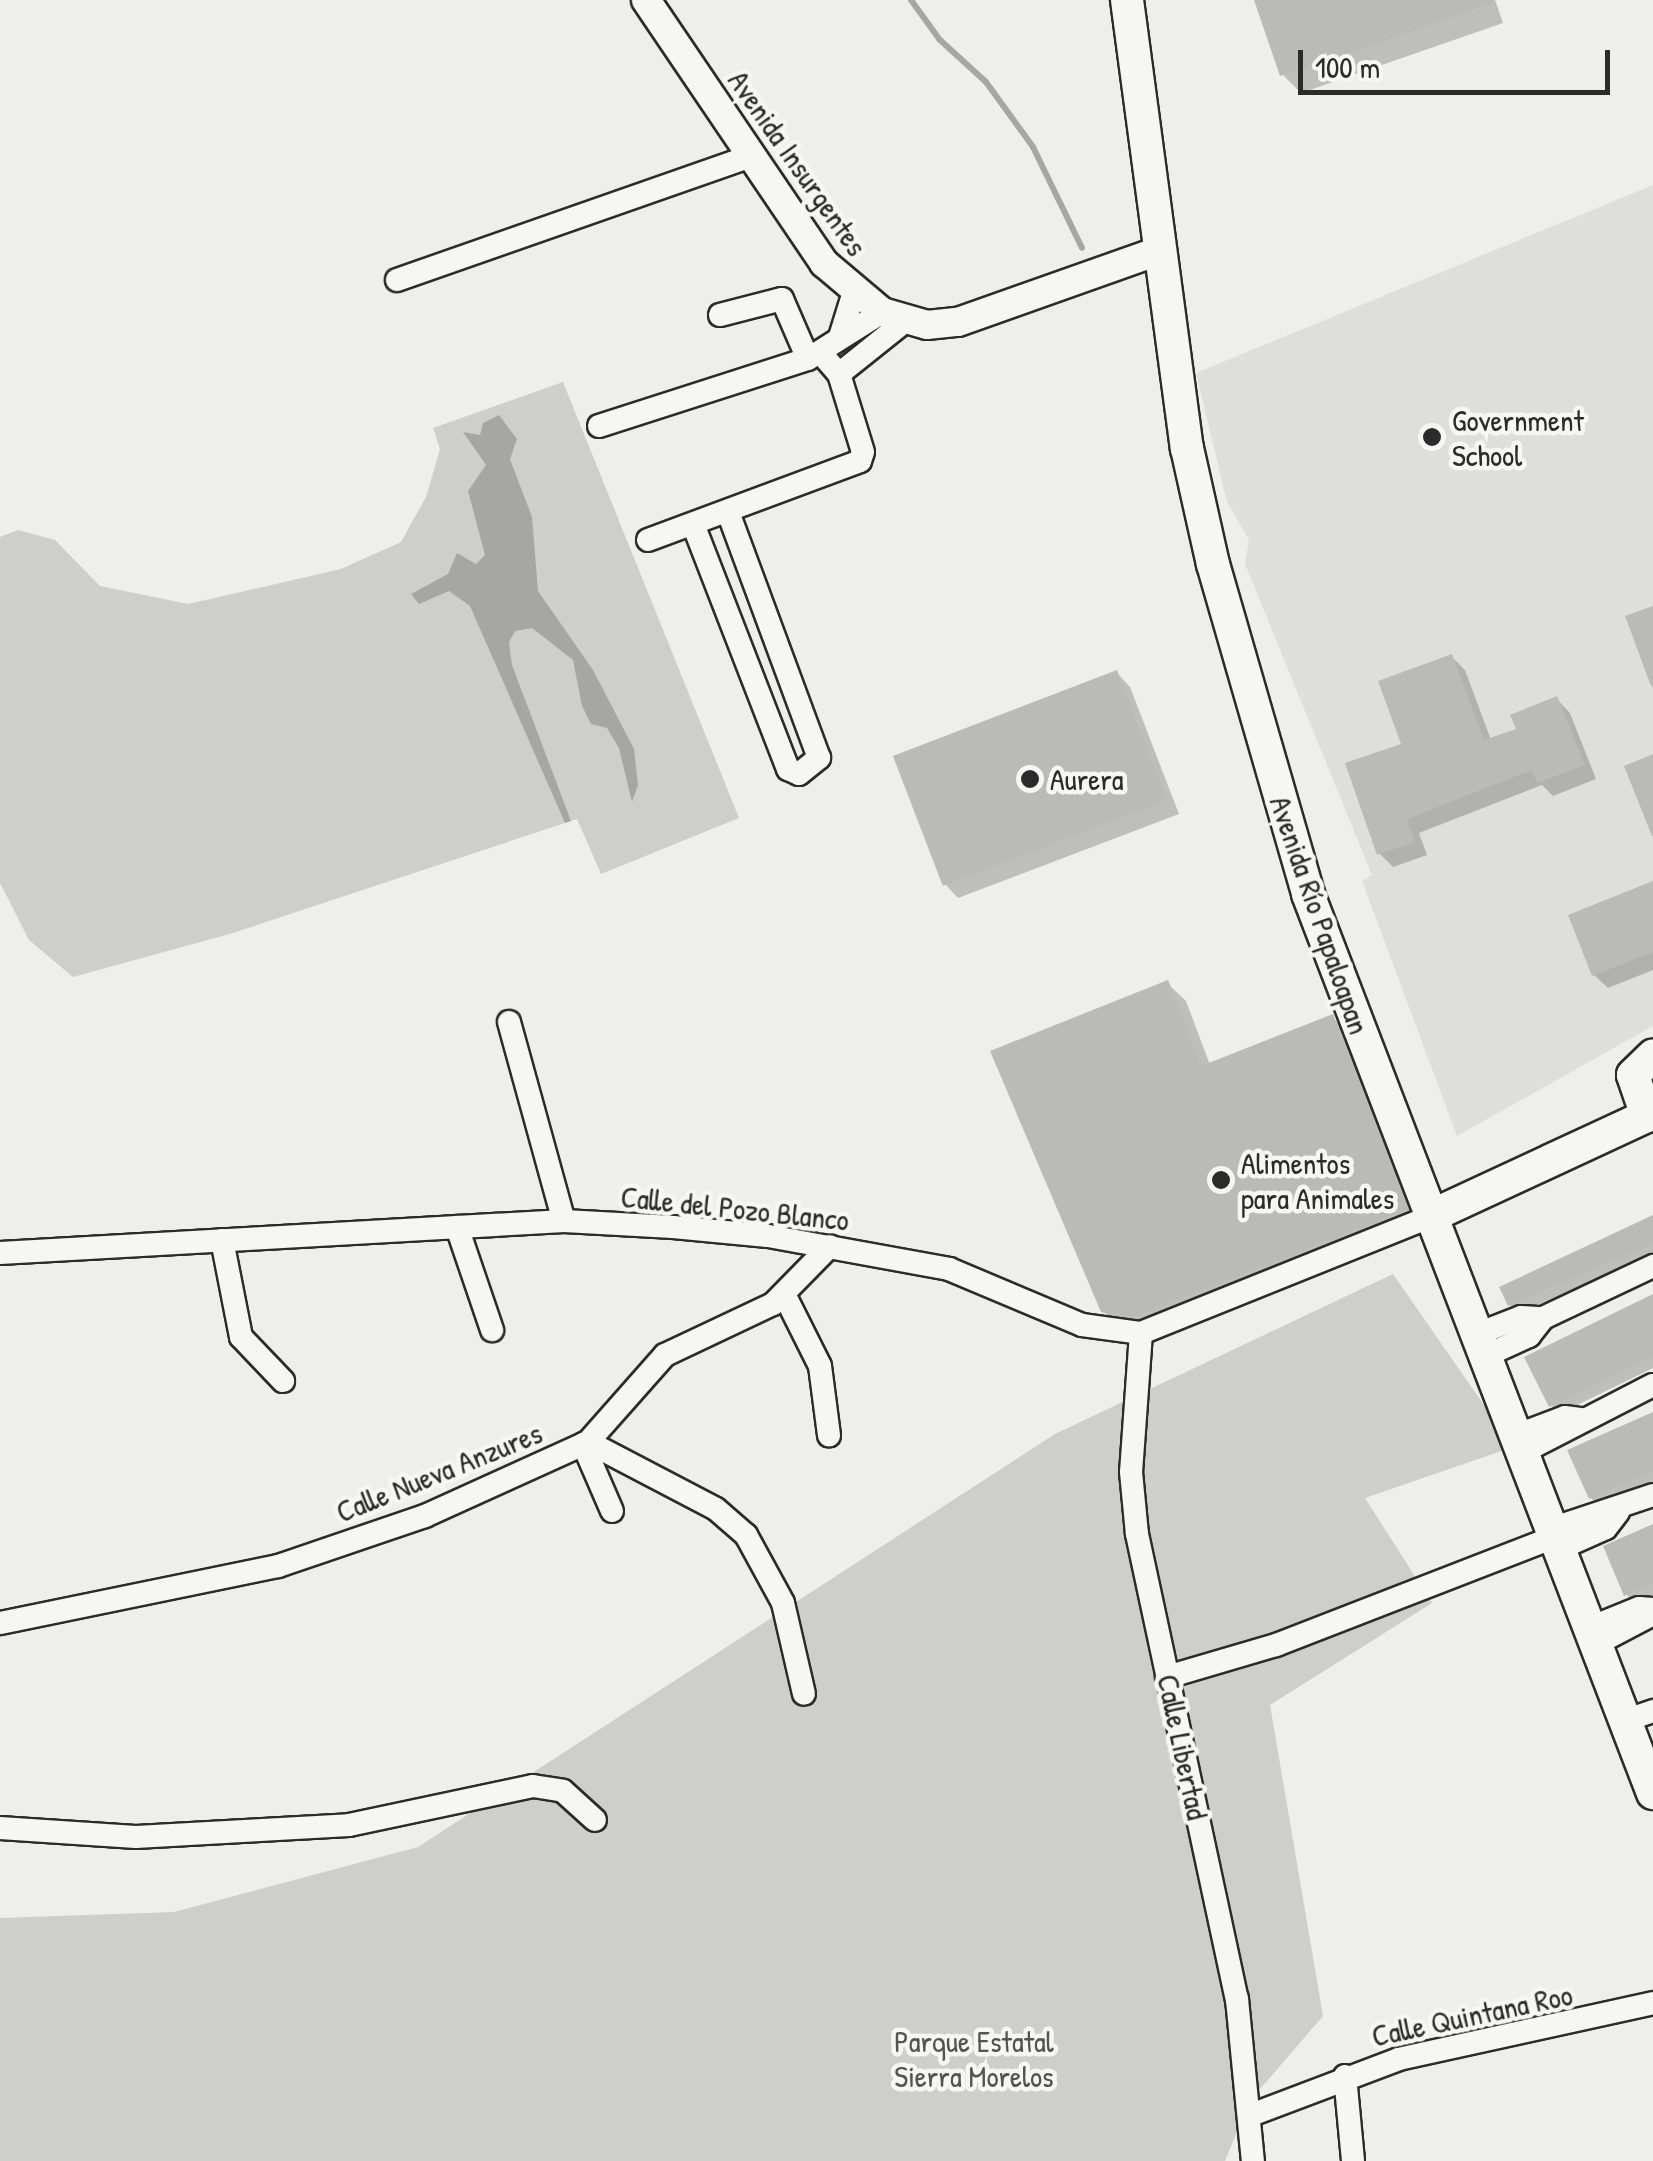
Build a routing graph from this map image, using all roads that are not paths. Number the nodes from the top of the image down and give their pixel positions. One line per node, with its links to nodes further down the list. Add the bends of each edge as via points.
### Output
1 (646, 0): 3 (street, Avenida Insurgentes)
2 (1127, 0): 4 (main road, Avenida Río Papaloapan)
3 (752, 156): 5 (street); 6 (street, Avenida Insurgentes, via 824,263)
4 (1156, 252): 8 (street, via 972,318); 19 (main road, Avenida Río Papaloapan, via 1198,498 1245,680 1312,907)
5 (398, 280)
6 (854, 292): 8 (street, Avenida Insurgentes); 9 (street)
7 (720, 315): 10 (street, via 782,299)
8 (893, 317): 9 (street); 11 (street)
9 (840, 337): 10 (street)
10 (814, 356): 11 (street); 12 (street)
11 (839, 374): 13 (street, via 860,461)
12 (599, 426)
13 (728, 512): 14 (street); 14 (street, via 819,758 799,774 788,769)
14 (693, 524): 15 (street)
15 (648, 540)
16 (509, 1022): 20 (street)
17 (1653, 1056): 18 (main road, via 1633,1075)
18 (1650, 1122): 19 (main road)
19 (1429, 1218): 28 (street, Calle del Pozo Blanco); 29 (main road, Avenida Río Papaloapan)
20 (564, 1221): 21 (street, Calle del Pozo Blanco); 23 (street, Calle del Pozo Blanco)
21 (457, 1227): 22 (street, Calle del Pozo Blanco); 27 (street)
22 (222, 1240): 24 (street, Calle del Pozo Blanco); 30 (street, via 242,1336)
23 (830, 1246): 26 (street, Calle Nueva Anzures); 28 (street, Calle del Pozo Blanco, via 949,1269 1082,1325)
24 (0, 1253)
25 (1653, 1266): 29 (street, via 1543,1318 1521,1317)
26 (785, 1296): 32 (street, via 820,1366); 33 (street, Calle Nueva Anzures, via 664,1355)
27 (492, 1330)
28 (1141, 1332): 41 (street, Calle Libertad, via 1131,1472 1137,1534)
29 (1479, 1346): 34 (main road, Avenida Río Papaloapan)
30 (282, 1381)
31 (1653, 1385): 34 (street, via 1582,1420 1564,1418)
32 (830, 1435)
33 (585, 1443): 36 (street); 39 (street, Calle Nueva Anzures, via 426,1516 278,1566); 42 (street, via 716,1508 746,1535 783,1603)
34 (1518, 1445): 37 (main road, Avenida Río Papaloapan)
35 (1653, 1495): 37 (street, via 1618,1512 1598,1511)
36 (612, 1511)
37 (1555, 1538): 40 (main road, Avenida Río Papaloapan); 41 (street)
38 (1653, 1611): 40 (street)
39 (0, 1623)
40 (1593, 1636): 43 (main road, Avenida Río Papaloapan)
41 (1168, 1678): 49 (street, Calle Libertad, via 1238,1999)
42 (804, 1694)
43 (1642, 1726): 44 (main road, Avenida Río Papaloapan)
44 (1653, 1793)
45 (595, 1820): 46 (street, via 563,1791 534,1786 348,1825 136,1837)
46 (0, 1828)
47 (1653, 2003): 48 (street, Calle Quintana Roo)
48 (1345, 2076): 49 (street, Calle Quintana Roo); 51 (street)
49 (1250, 2115): 50 (street, Calle Libertad)
50 (1253, 2161)
51 (1353, 2161)

